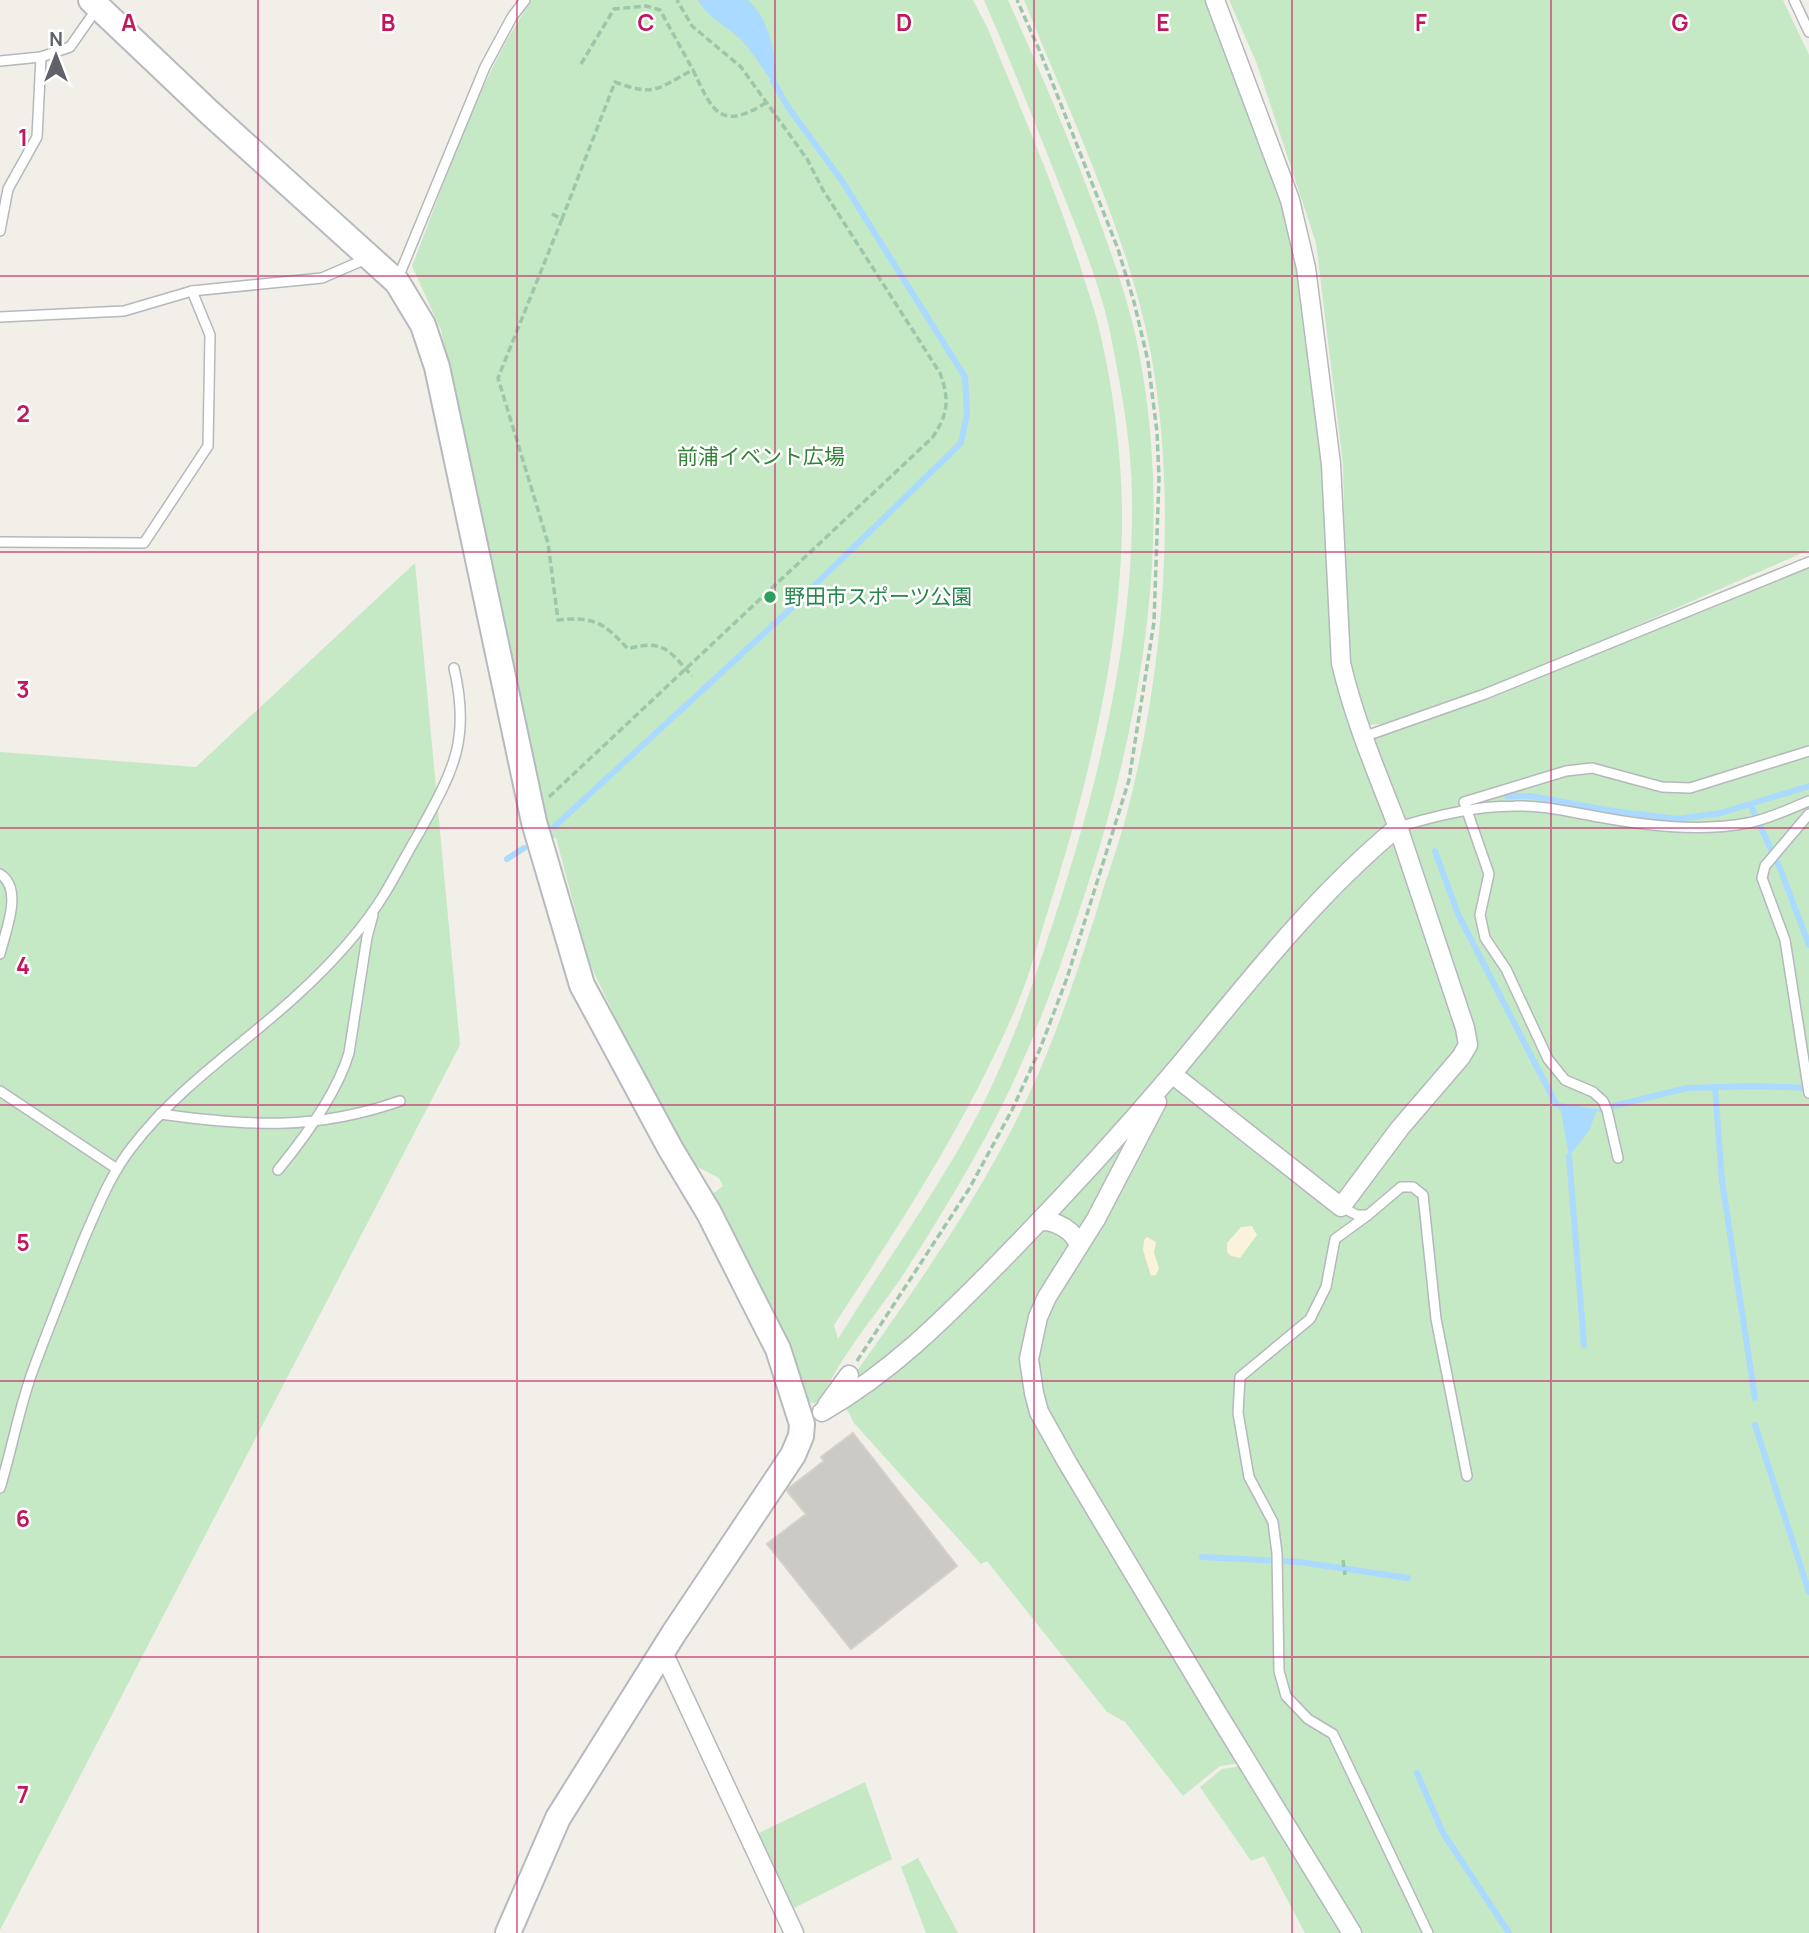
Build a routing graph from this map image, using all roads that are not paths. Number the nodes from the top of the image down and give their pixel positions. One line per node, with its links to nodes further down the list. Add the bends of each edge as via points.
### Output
1 (525, 0): 10 (lane, via 485,66)
2 (1215, 0): 16 (street, via 1290,200 1306,268 1331,464 1341,663)
3 (1794, 0): 5 (lane)
4 (95, 3): 6 (lane, via 70,47); 9 (street)
5 (1809, 32)
6 (41, 57): 7 (lane); 8 (lane, via 37,136 8,190)
7 (0, 61)
8 (0, 231)
9 (370, 257): 10 (street); 11 (lane, via 322,278)
10 (397, 282): 39 (street, via 423,325 437,367 532,813 582,985 709,1213)
11 (192, 291): 12 (lane, via 124,311); 13 (lane, via 211,335 208,446 144,543)
12 (0, 317)
13 (0, 542)
14 (1809, 562): 16 (lane, via 1485,694)
15 (454, 668): 23 (lane, via 462,720 457,752 447,782)
16 (1363, 737): 21 (street)
17 (1809, 751): 19 (lane, via 1690,788 1662,787 1592,768 1566,771 1464,802)
18 (1809, 801): 19 (lane, via 1764,819 1687,828 1568,810 1517,806)
19 (1465, 810): 21 (lane); 31 (lane, via 1489,874 1480,915 1485,938 1506,969 1548,1059 1565,1080 1593,1092 1605,1105)
20 (1809, 814): 26 (lane, via 1765,866 1762,878 1785,940)
21 (1398, 827): 25 (street, via 1297,924); 34 (street, via 1468,1045)
22 (0, 874): 24 (lane, via 9,883 12,901)
23 (375, 907): 29 (lane, via 354,936 296,996); 30 (lane, via 349,1052)
24 (0, 954)
25 (1172, 1074): 34 (street); 36 (street); 37 (street)
26 (1808, 1088)
27 (0, 1091): 32 (lane)
28 (400, 1101): 30 (lane, via 355,1116)
29 (160, 1114): 30 (lane, via 241,1123); 32 (lane)
30 (313, 1122): 33 (lane)
31 (1618, 1158)
32 (117, 1168): 41 (lane, via 90,1224 24,1394)
33 (278, 1170)
34 (1341, 1207): 35 (lane)
35 (1368, 1214): 40 (lane, via 1401,1186 1413,1187 1423,1195 1436,1319); 46 (lane, via 1335,1239 1326,1287 1310,1319 1240,1377 1238,1413 1249,1477 1273,1522 1279,1566 1279,1671 1286,1696 1308,1719 1333,1734)
36 (1040, 1221): 37 (street, via 1054,1222 1074,1234); 39 (street, via 916,1344 858,1391)
37 (1079, 1246): 45 (street, via 1038,1317 1030,1359 1039,1412)
38 (849, 1375): 39 (street)
39 (812, 1418): 42 (street, via 793,1455)
40 (1467, 1476)
41 (0, 1488)
42 (663, 1652): 43 (street, via 558,1818); 44 (street)
43 (508, 1933)
44 (794, 1933)
45 (1352, 1933)
46 (1428, 1933)

